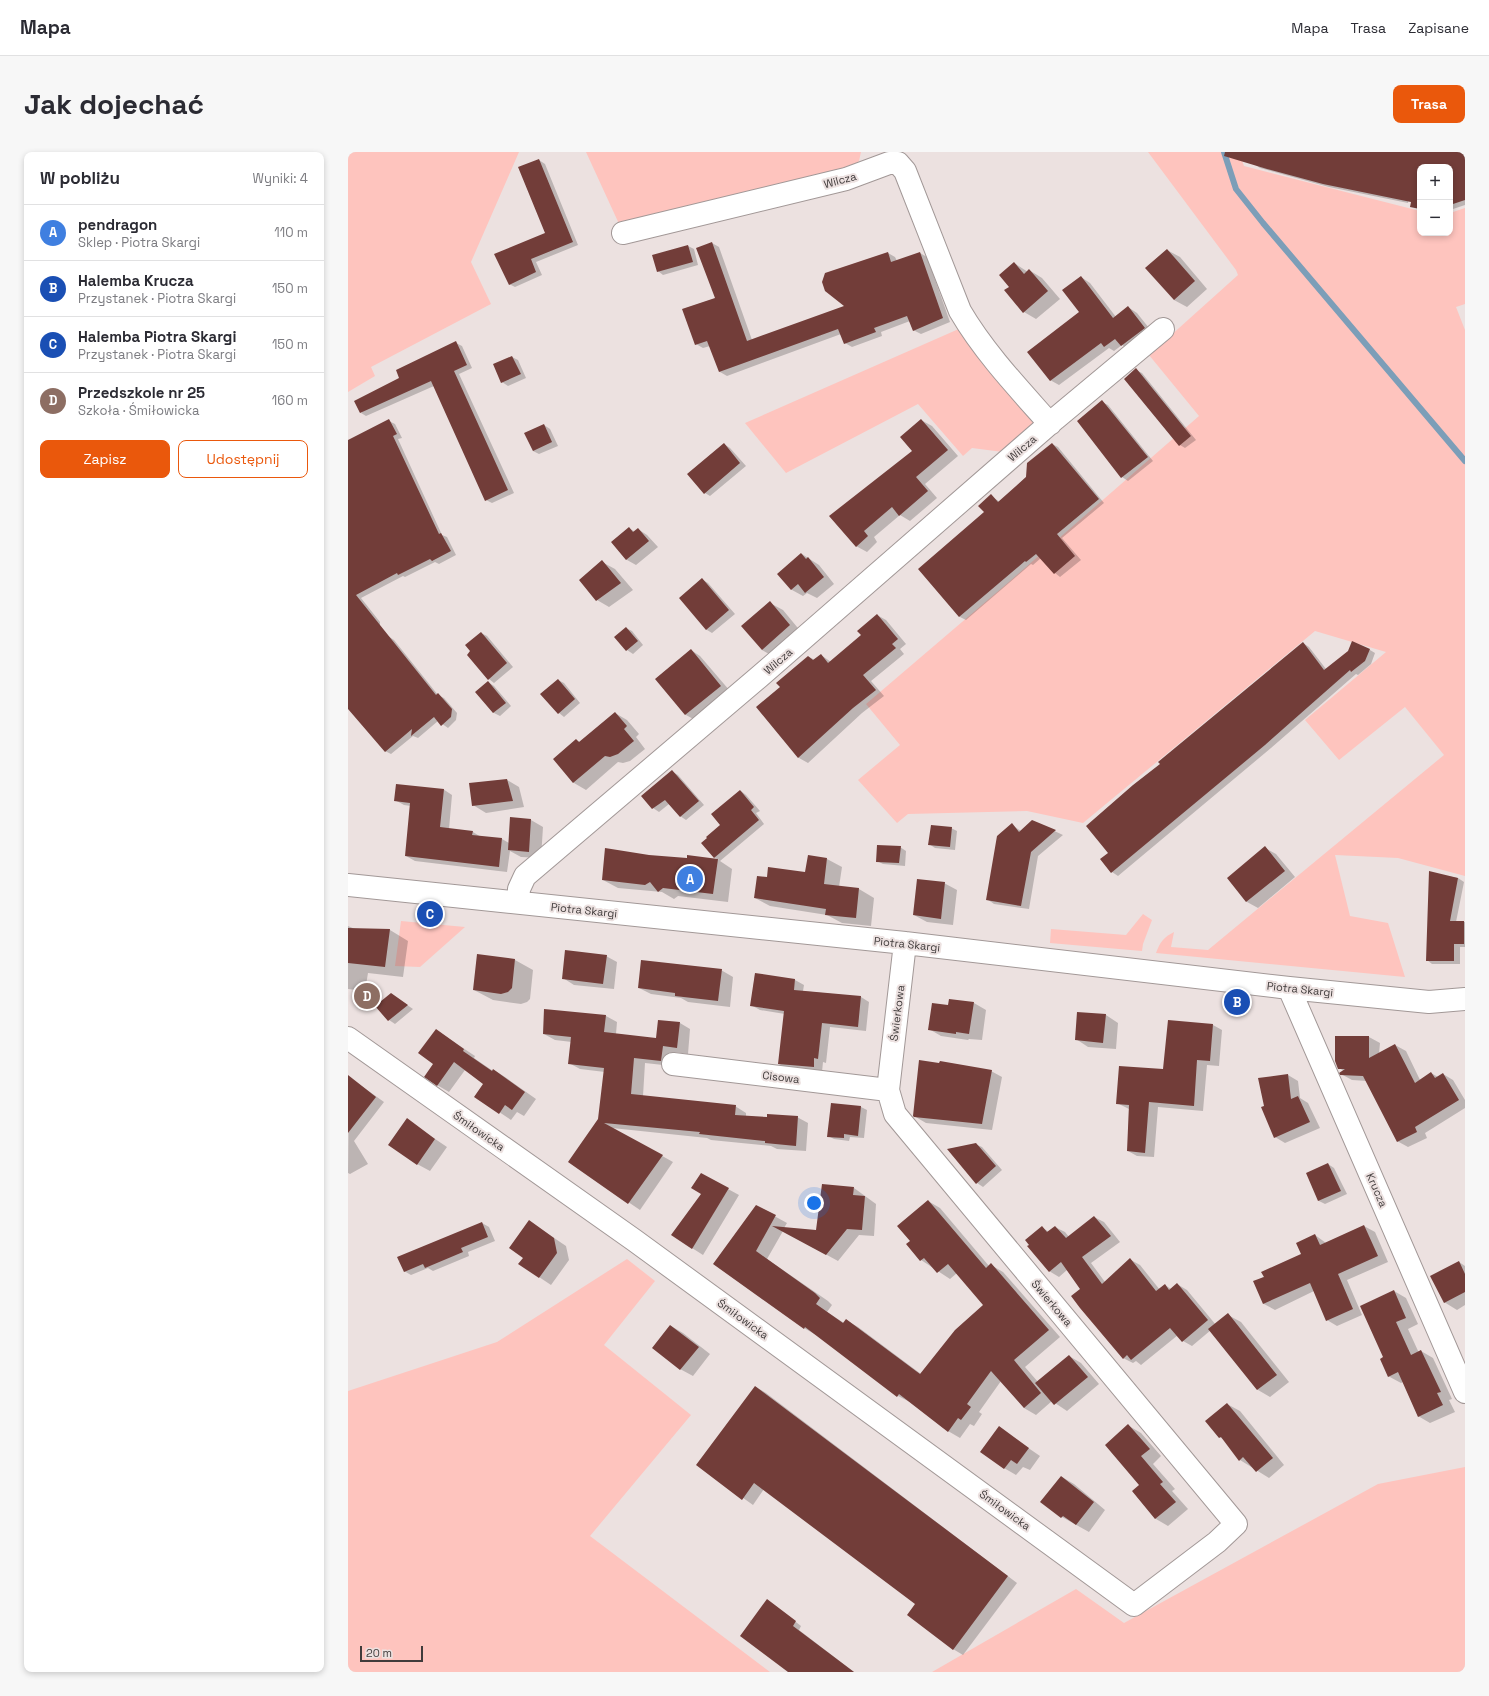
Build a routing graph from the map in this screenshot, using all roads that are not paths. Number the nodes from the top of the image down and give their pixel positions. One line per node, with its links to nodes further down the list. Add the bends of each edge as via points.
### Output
1 (623, 233): 3 (street, Wilcza, via 846,179 889,163 898,163 905,171 963,317 1001,367)
2 (1163, 329): 3 (street, Wilcza)
3 (1050, 424): 5 (street, Wilcza, via 525,876 519,889)
4 (348, 885): 5 (street, Piotra Skargi)
5 (518, 902): 6 (street, Piotra Skargi)
6 (905, 943): 7 (street, Piotra Skargi); 11 (street, Świerkowa)
7 (1289, 988): 8 (street, Piotra Skargi, via 1429,1002); 12 (street, Krucza)
8 (1465, 999)
9 (348, 1038): 13 (street, Śmiłowicka, via 634,1240)
10 (673, 1064): 11 (street, Cisowa)
11 (888, 1090): 13 (street, Świerkowa, via 895,1114 1236,1524 1217,1542)
12 (1465, 1392)
13 (1134, 1605)

